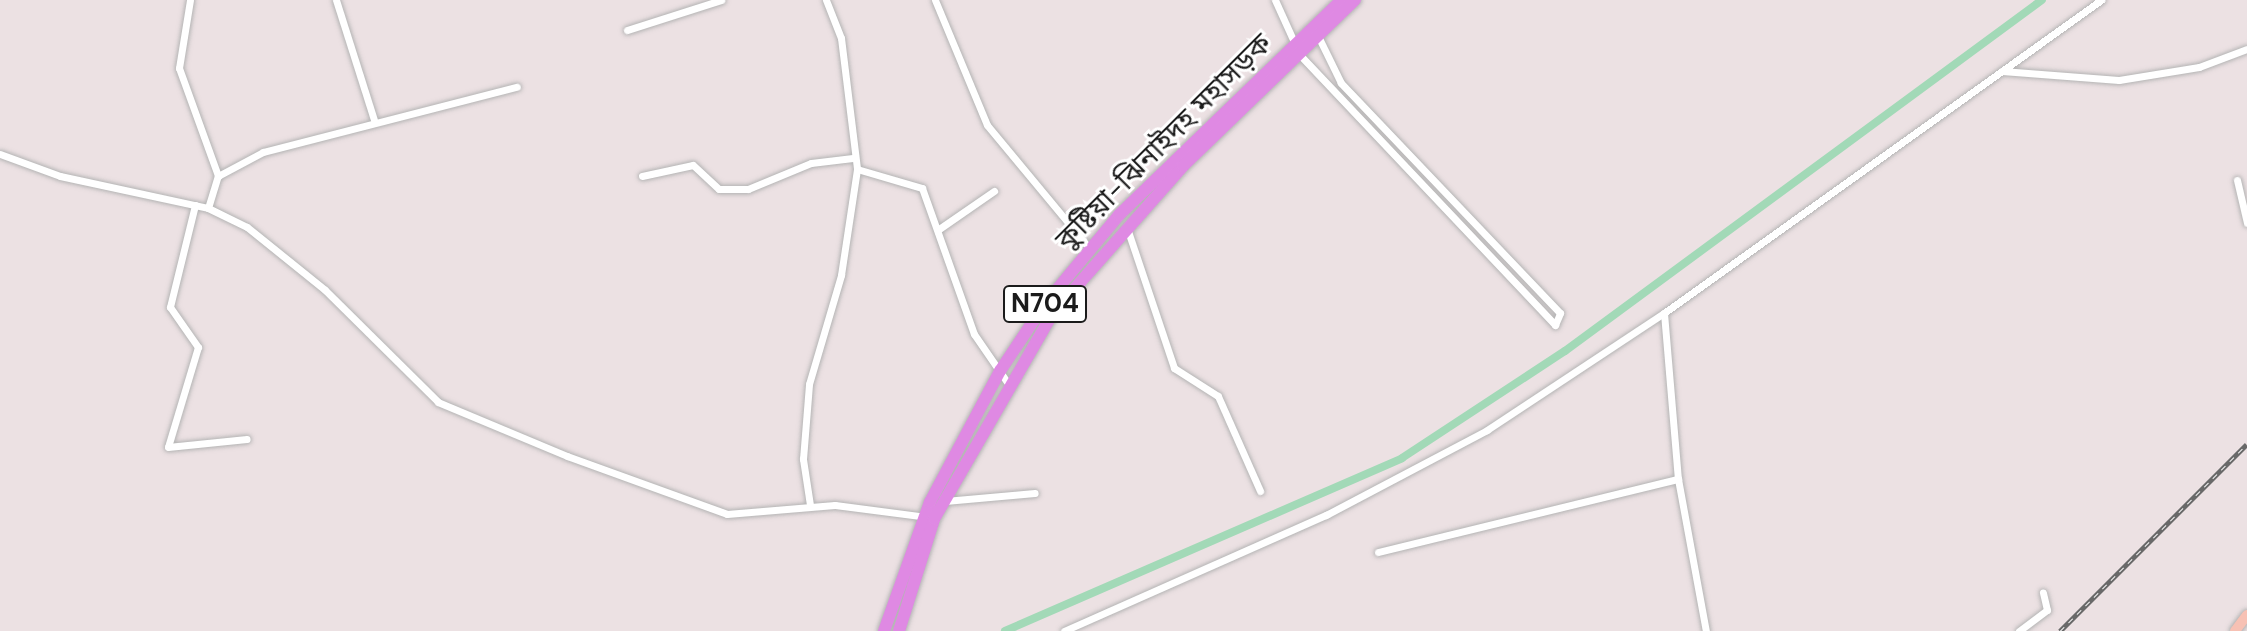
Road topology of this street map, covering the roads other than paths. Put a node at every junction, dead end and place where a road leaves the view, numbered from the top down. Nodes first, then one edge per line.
1 (190, 0) edge
2 (336, 0) edge
3 (721, 0) edge
4 (826, 0) edge
5 (935, 0) edge
6 (1275, 0) edge
7 (1342, 0) edge
8 (1355, 0) edge
9 (2101, 0) edge
10 (627, 30) dead end
11 (1314, 35) junction
12 (1299, 47) junction
13 (2247, 49) edge
14 (2002, 71) junction
15 (517, 87) dead end
16 (374, 120) junction
17 (0, 154) edge
18 (853, 158) junction
19 (857, 169) junction
20 (218, 176) junction
21 (642, 176) dead end
22 (2237, 180) dead end
23 (994, 191) dead end
24 (195, 205) junction
25 (208, 208) junction
26 (2247, 223) edge
27 (1126, 226) junction
28 (939, 229) junction
29 (1093, 252) junction
30 (1664, 313) junction
31 (1004, 376) junction
32 (247, 439) dead end
33 (1678, 479) junction
34 (1260, 491) dead end
35 (1035, 493) dead end
36 (945, 501) junction
37 (810, 505) junction
38 (929, 518) junction
39 (1378, 552) dead end
40 (2043, 592) dead end
41 (2247, 615) edge
42 (884, 631) edge
43 (899, 631) edge
44 (1064, 631) edge
45 (1706, 631) edge
46 (2019, 631) edge
47 (2235, 631) edge

1 - 20 street
2 - 16 street
3 - 10 street
4 - 18 street
5 - 29 street
6 - 12 street
7 - 11 highway, N704
8 - 11 highway, N704
9 - 14 street
11 - 12 highway, কুষ্টিয়া-ঝিনাইদহ মহাসড়ক / N704
11 - 12 street
12 - 27 highway, কুষ্টিয়া-ঝিনাইদহ মহাসড়ক / N704
12 - 29 highway, কুষ্টিয়া-ঝিনাইদহ মহাসড়ক / N704
13 - 14 street
14 - 30 street
15 - 16 street
16 - 20 street
17 - 24 street
18 - 19 street
18 - 21 street
19 - 28 street
19 - 37 street
20 - 25 street
22 - 26 street
23 - 28 street
24 - 25 street
24 - 32 street
25 - 37 street
27 - 29 highway, কুষ্টিয়া-ঝিনাইদহ মহাসড়ক / N704
27 - 34 street
28 - 31 street
29 - 31 highway, কুষ্টিয়া-ঝিনাইদহ মহাসড়ক / N704
30 - 33 street
30 - 44 street
31 - 36 highway, কুষ্টিয়া-ঝিনাইদহ মহাসড়ক / N704
31 - 38 highway, কুষ্টিয়া-ঝিনাইদহ মহাসড়ক / N704
33 - 39 street
33 - 45 street
35 - 36 street
36 - 38 highway, কুষ্টিয়া-ঝিনাইদহ মহাসড়ক / N704
37 - 38 street
38 - 42 highway, কুষ্টিয়া-ঝিনাইদহ মহাসড়ক / N704
38 - 43 highway, কুষ্টিয়া-ঝিনাইদহ মহাসড়ক / N704
40 - 46 street
41 - 47 main road

